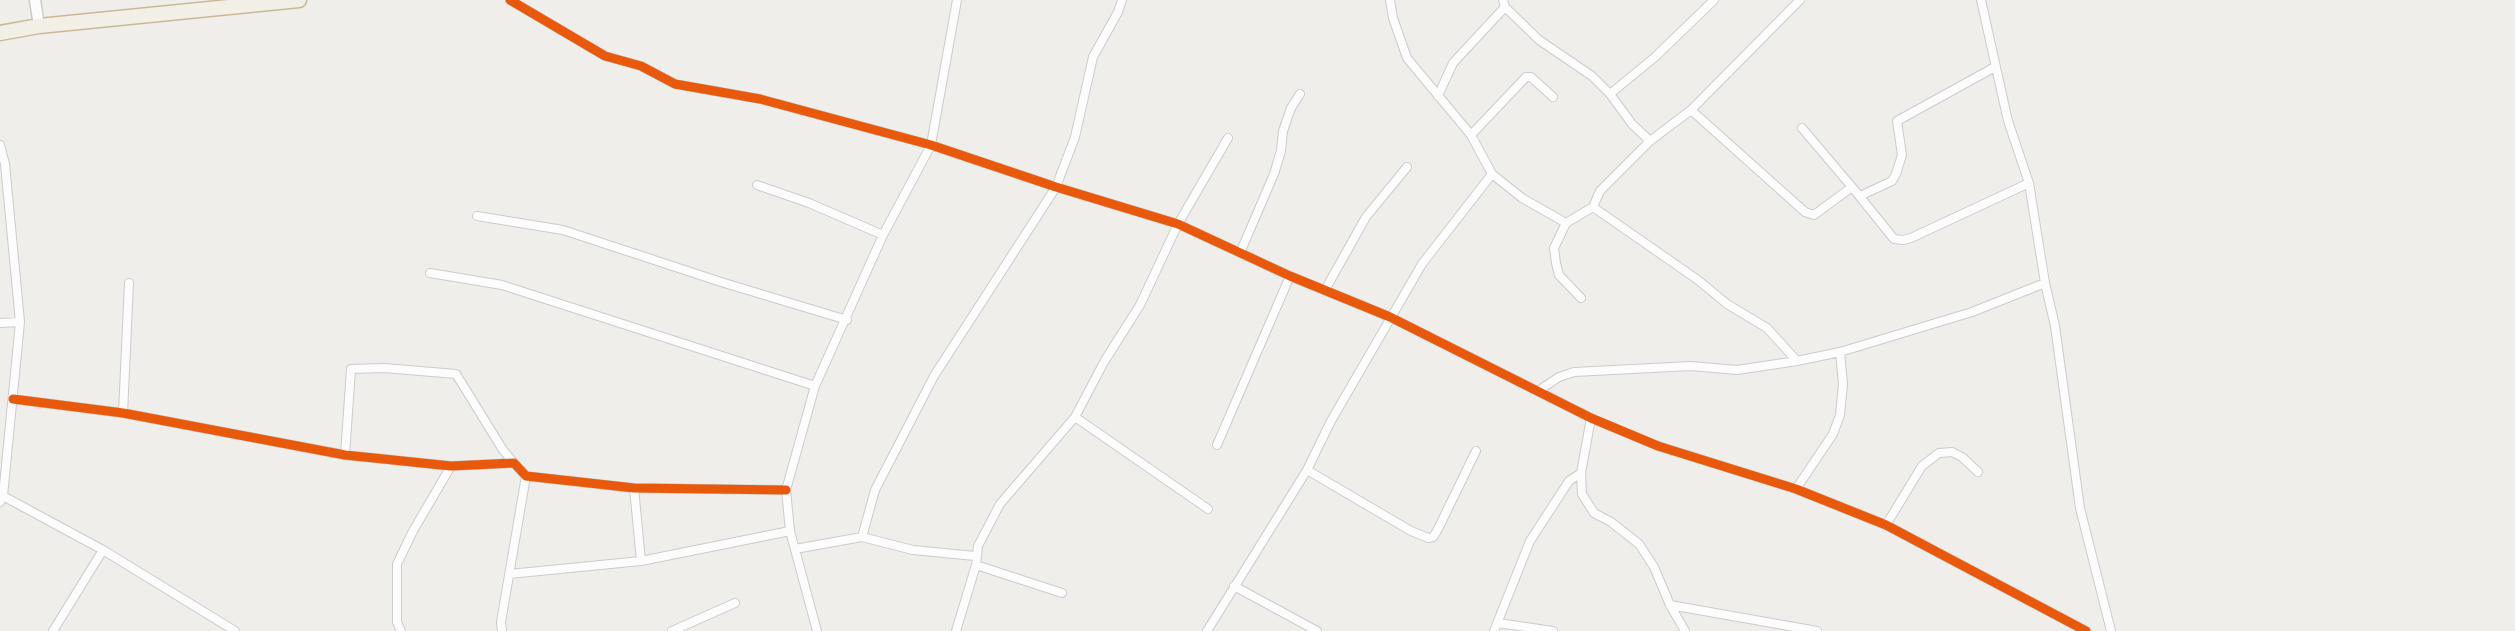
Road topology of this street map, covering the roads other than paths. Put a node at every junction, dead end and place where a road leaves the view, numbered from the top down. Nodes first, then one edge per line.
1 (35, 0) edge
2 (299, 0) edge
3 (510, 0) edge
4 (957, 0) edge
5 (1122, 0) edge
6 (1390, 0) edge
7 (1714, 0) edge
8 (1800, 0) edge
9 (1981, 0) edge
10 (1504, 3) edge
11 (241, 4) edge
12 (39, 26) junction
13 (0, 33) edge
14 (1995, 67) junction
15 (1300, 94) dead end
16 (1610, 94) junction
17 (1438, 96) junction
18 (1553, 97) dead end
19 (1691, 110) junction
20 (1802, 128) dead end
21 (1471, 135) junction
22 (1228, 138) dead end
23 (1650, 141) junction
24 (0, 145) edge
25 (931, 145) junction
26 (1407, 167) dead end
27 (1492, 174) junction
28 (2029, 183) junction
29 (757, 185) dead end
30 (1056, 187) junction
31 (1852, 187) junction
32 (1860, 196) junction
33 (1593, 207) junction
34 (5, 214) edge
35 (477, 216) dead end
36 (1566, 223) junction
37 (1178, 224) junction
38 (883, 235) junction
39 (1240, 253) junction
40 (430, 273) dead end
41 (1290, 276) junction
42 (129, 283) dead end
43 (2045, 283) junction
44 (1325, 290) junction
45 (1581, 298) dead end
46 (1391, 317) junction
47 (847, 320) junction
48 (20, 322) junction
49 (0, 323) edge
50 (1840, 352) junction
51 (1797, 361) junction
52 (815, 386) junction
53 (1538, 391) junction
54 (13, 399) junction
55 (123, 413) junction
56 (1075, 417) junction
57 (1591, 418) junction
58 (1217, 445) dead end
59 (1476, 451) dead end
60 (345, 454) junction
61 (514, 463) junction
62 (451, 466) junction
63 (1307, 470) junction
64 (1978, 472) dead end
65 (1581, 473) junction
66 (526, 476) junction
67 (2, 479) edge
68 (634, 488) junction
69 (1796, 489) junction
70 (786, 490) junction
71 (1, 499) edge
72 (1208, 509) dead end
73 (1886, 525) junction
74 (790, 531) junction
75 (862, 537) junction
76 (795, 549) junction
77 (103, 550) junction
78 (976, 560) junction
79 (641, 561) junction
80 (509, 574) junction
81 (1234, 586) junction
82 (1062, 593) dead end
83 (735, 603) dead end
84 (1670, 605) junction
85 (1496, 627) edge
86 (52, 631) edge
87 (235, 631) edge
88 (401, 631) edge
89 (502, 631) edge
90 (672, 631) edge
91 (817, 631) edge
92 (956, 631) edge
93 (1207, 631) edge
94 (1317, 631) edge
95 (1553, 631) edge
96 (1685, 631) edge
97 (1817, 631) edge
98 (2086, 631) edge
99 (2111, 631) edge

1 - 12 street
2 - 11 highway
3 - 25 street
4 - 25 street
5 - 30 street
6 - 17 street
7 - 16 street
8 - 19 street
9 - 14 street
10 - 16 street
10 - 17 street
11 - 12 highway
12 - 13 highway
14 - 28 street
14 - 32 street
15 - 39 street
16 - 23 street
17 - 21 street
18 - 21 street
19 - 23 street
19 - 31 street
20 - 31 street
21 - 27 street
22 - 37 street
23 - 33 street
24 - 34 street
25 - 30 street
25 - 38 street
26 - 44 street
27 - 36 street
27 - 46 street
28 - 32 street
28 - 43 street
29 - 38 street
30 - 37 street
30 - 75 street
31 - 32 street
33 - 36 street
33 - 51 street
34 - 48 street
35 - 47 street
36 - 45 street
37 - 39 street
37 - 56 street
38 - 47 street
39 - 41 street
40 - 52 street
41 - 44 street
41 - 58 street
42 - 55 street
43 - 50 street
43 - 99 street
44 - 46 street
46 - 53 street
46 - 63 street
47 - 52 street
48 - 49 street
48 - 54 street
50 - 51 street
50 - 69 street
51 - 53 street
52 - 70 street
53 - 57 street
54 - 55 street
54 - 67 street
55 - 60 street
56 - 72 street
56 - 78 street
57 - 65 street
57 - 69 street
59 - 63 street
60 - 61 street
60 - 62 street
61 - 62 street
61 - 66 street
62 - 88 street
63 - 81 street
64 - 73 street
65 - 84 street
65 - 85 street
66 - 68 street
66 - 80 street
67 - 71 street
68 - 70 street
68 - 79 street
69 - 73 street
70 - 74 street
71 - 77 street
73 - 98 street
74 - 76 street
74 - 79 street
75 - 76 street
75 - 78 street
76 - 91 street
77 - 86 street
77 - 87 street
78 - 82 street
78 - 92 street
79 - 80 street
80 - 89 street
81 - 93 street
81 - 94 street
83 - 90 street
84 - 96 street
84 - 97 street
85 - 95 street

